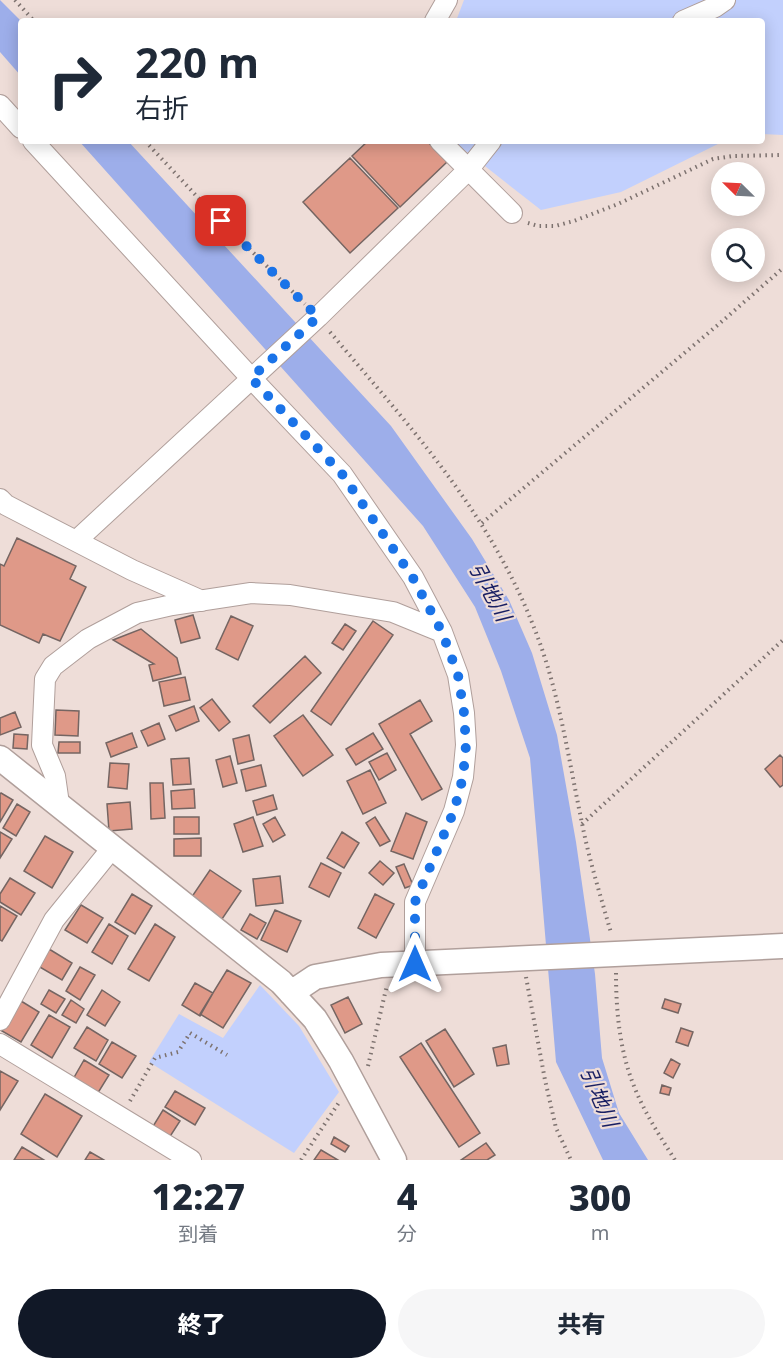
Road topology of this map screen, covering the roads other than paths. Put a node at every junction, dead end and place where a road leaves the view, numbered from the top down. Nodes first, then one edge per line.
1 (447, 0) edge
2 (724, 0) edge
3 (437, 18) edge
4 (690, 18) edge
5 (0, 105) edge
6 (18, 125) edge
7 (36, 144) edge
8 (443, 144) edge
9 (489, 144) edge
10 (468, 170) junction
11 (512, 213) road end
12 (251, 378) junction
13 (0, 498) edge
14 (76, 541) junction
15 (202, 601) junction
16 (442, 632) junction
17 (0, 758) edge
18 (59, 804) junction
19 (113, 847) junction
20 (783, 946) edge
21 (415, 964) junction
22 (291, 993) junction
23 (0, 1020) edge
24 (0, 1044) edge
25 (191, 1160) edge
26 (394, 1160) edge

1 - 3 street
2 - 4 street
5 - 6 street
7 - 12 street
8 - 10 street
9 - 10 street
10 - 11 street
10 - 12 street
12 - 14 street
12 - 16 street
13 - 14 street
14 - 15 street
15 - 16 street
15 - 18 street
16 - 21 street
17 - 18 street
18 - 19 street
19 - 22 street
19 - 23 street
20 - 21 street
21 - 22 street
22 - 26 street
24 - 25 street

